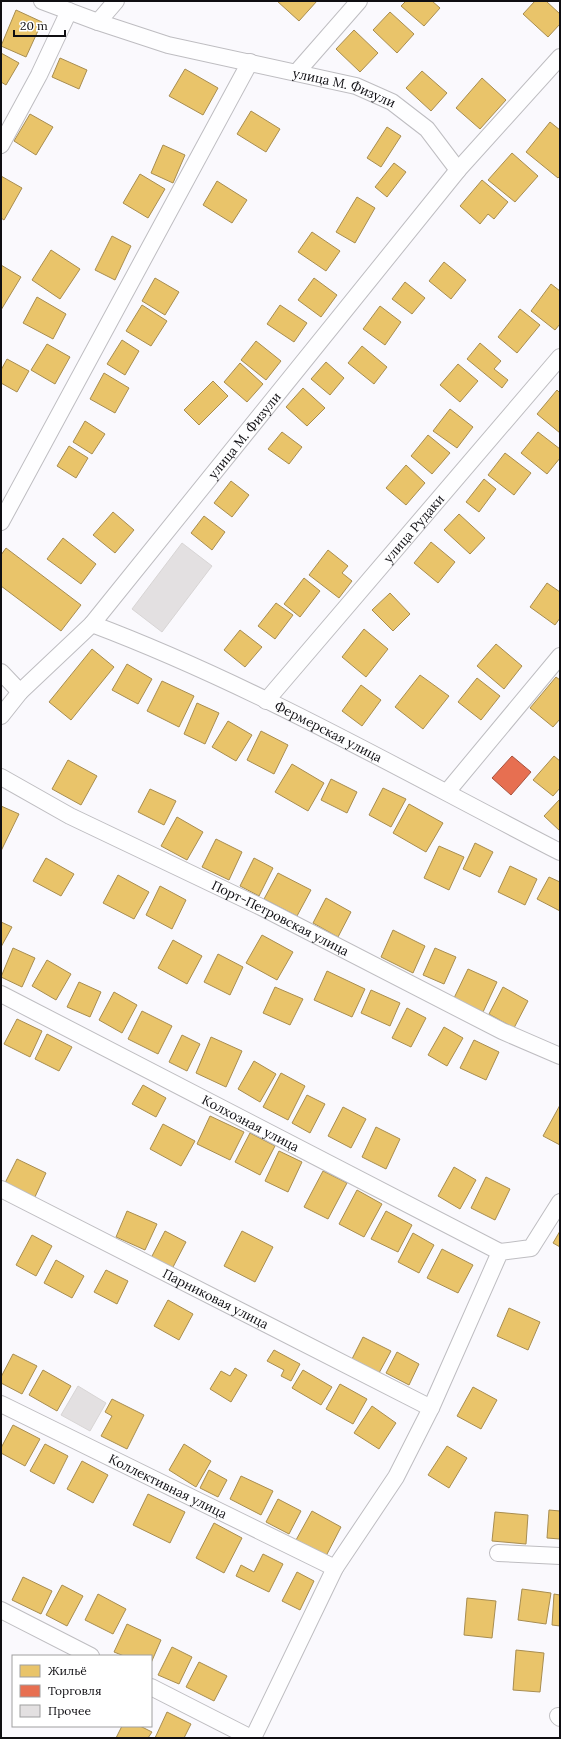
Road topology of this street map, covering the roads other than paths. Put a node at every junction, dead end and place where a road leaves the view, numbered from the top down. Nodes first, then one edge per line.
1 (42, 1) edge
2 (116, 1) edge
3 (359, 1) edge
4 (69, 11) junction
5 (98, 22) junction
6 (560, 56) edge
7 (250, 62) junction
8 (296, 73) junction
9 (1, 145) edge
10 (458, 170) junction
11 (560, 357) edge
12 (1, 522) edge
13 (92, 624) junction
14 (560, 656) edge
15 (1, 672) edge
16 (20, 692) junction
17 (266, 700) junction
18 (1, 716) edge
19 (1, 777) edge
20 (447, 792) junction
21 (560, 852) edge
22 (1, 994) edge
23 (560, 1056) edge
24 (1, 1189) edge
25 (560, 1202) edge
26 (500, 1252) junction
27 (1, 1404) edge
28 (431, 1408) junction
29 (498, 1553) dead end
30 (560, 1556) edge
31 (335, 1568) junction
32 (1, 1610) edge
33 (89, 1655) edge
34 (152, 1688) edge
35 (252, 1738) edge

1 - 4 street
2 - 5 street
3 - 8 street, улица М. Физули
4 - 5 street
4 - 9 street
5 - 7 street
6 - 10 street, улица М. Физули
7 - 8 street
7 - 12 street
8 - 10 street, улица М. Физули
10 - 13 street, улица М. Физули
11 - 17 street, улица Рудаки
13 - 16 street, улица М. Физули
13 - 17 street, Фермерская улица
14 - 20 street
15 - 16 street
16 - 18 street, улица М. Физули
17 - 20 street, Фермерская улица
19 - 23 street, Порт-Петровская улица
20 - 21 street, Фермерская улица
22 - 26 street, Колхозная улица
24 - 28 street, Парниковая улица
25 - 26 street
26 - 28 street
27 - 31 street, Коллективная улица
28 - 31 street
29 - 30 street
31 - 35 street
32 - 33 street
34 - 35 street

